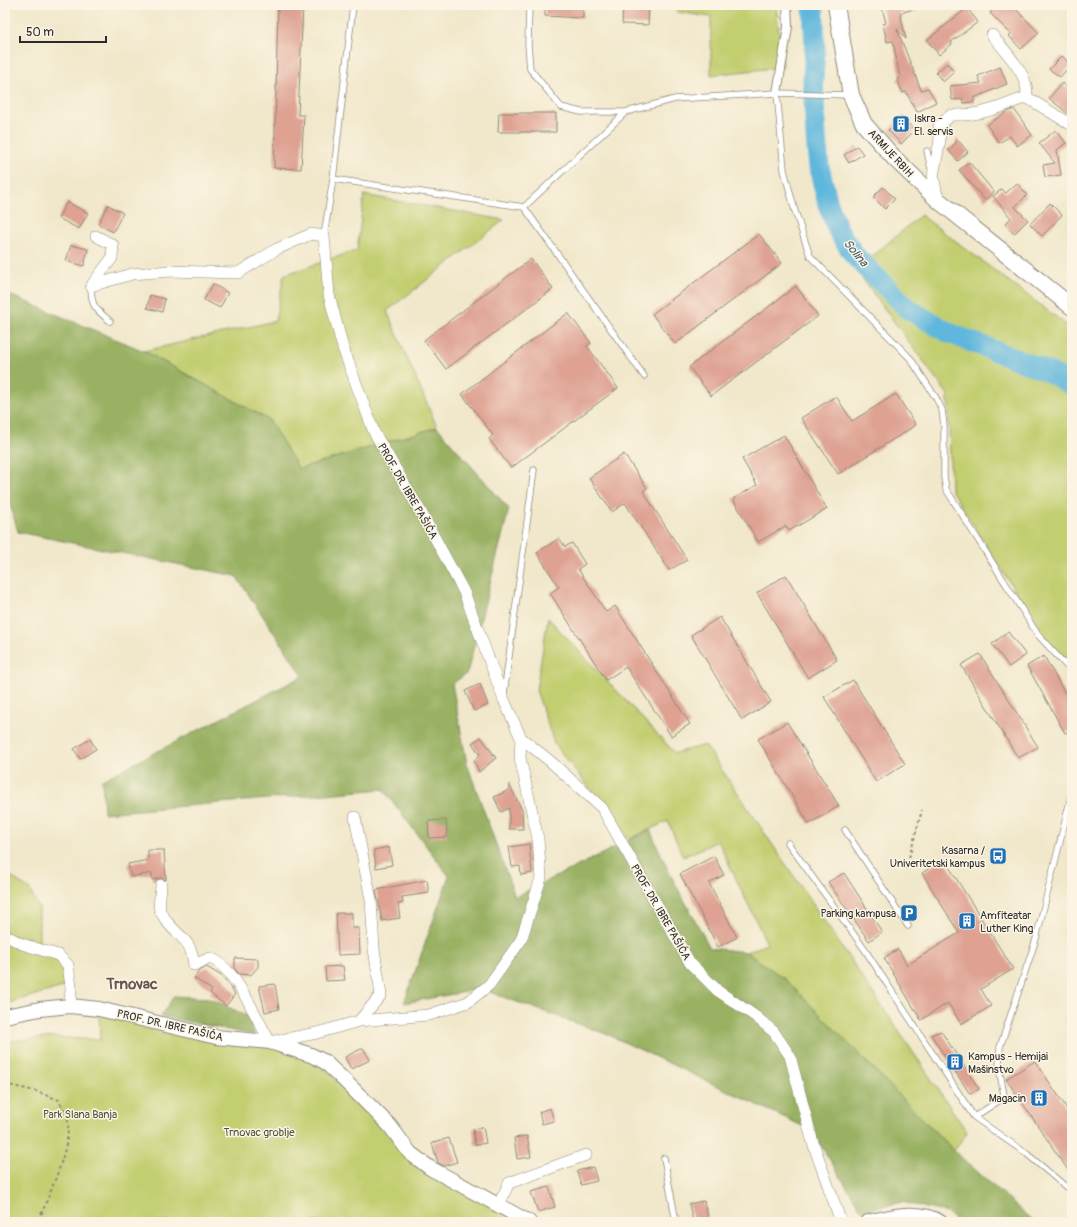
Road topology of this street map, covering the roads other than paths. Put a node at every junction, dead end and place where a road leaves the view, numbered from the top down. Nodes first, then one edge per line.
1 (353, 5) edge
2 (529, 5) edge
3 (787, 5) edge
4 (836, 5) edge
5 (992, 35) dead end
6 (776, 93) junction
7 (851, 95) junction
8 (1026, 97) junction
9 (626, 112) junction
10 (1072, 125) edge
11 (927, 151) dead end
12 (933, 176) junction
13 (333, 179) junction
14 (938, 200) junction
15 (524, 208) junction
16 (96, 236) dead end
17 (324, 236) junction
18 (91, 286) junction
19 (1072, 306) edge
20 (110, 321) dead end
21 (644, 376) dead end
22 (534, 470) dead end
23 (1072, 672) edge
24 (504, 700) junction
25 (521, 738) junction
26 (1072, 792) edge
27 (355, 817) dead end
28 (844, 830) dead end
29 (788, 843) dead end
30 (161, 886) dead end
31 (908, 926) dead end
32 (5, 935) edge
33 (70, 1006) junction
34 (5, 1016) edge
35 (359, 1021) junction
36 (270, 1042) junction
37 (974, 1117) junction
38 (586, 1155) dead end
39 (664, 1158) dead end
40 (1072, 1192) edge
41 (498, 1206) junction
42 (529, 1222) edge
43 (676, 1222) edge
44 (842, 1222) edge
45 (868, 1222) edge
46 (940, 1222) edge

1 - 13 lane
2 - 9 lane
3 - 6 street
4 - 7 main road, ARMIJE RBIH
5 - 8 street
6 - 7 lane
6 - 9 lane
6 - 23 lane
7 - 14 main road, ARMIJE RBIH
8 - 10 street
8 - 12 street
9 - 15 lane
11 - 12 lane
12 - 14 street
13 - 15 lane
13 - 17 lane
14 - 19 main road, ARMIJE RBIH
15 - 21 lane
16 - 18 street
17 - 18 street
17 - 24 street, PROF. DR. IBRE PAŠIĆA
18 - 20 lane
22 - 24 lane
24 - 25 street, PROF. DR. IBRE PAŠIĆA
25 - 35 street, PROF. DR. IBRE PAŠIĆA
25 - 44 street, PROF. DR. IBRE PAŠIĆA
26 - 37 lane
27 - 35 street
28 - 31 lane
29 - 37 lane
30 - 36 street
32 - 33 street
33 - 34 street, PROF. DR. IBRE PAŠIĆA
33 - 36 street, PROF. DR. IBRE PAŠIĆA
35 - 36 street, PROF. DR. IBRE PAŠIĆA
36 - 41 street, PROF. DR. IBRE PAŠIĆA
37 - 40 lane
38 - 41 street
39 - 43 lane
41 - 42 street, PROF. DR. IBRE PAŠIĆA
45 - 46 street

